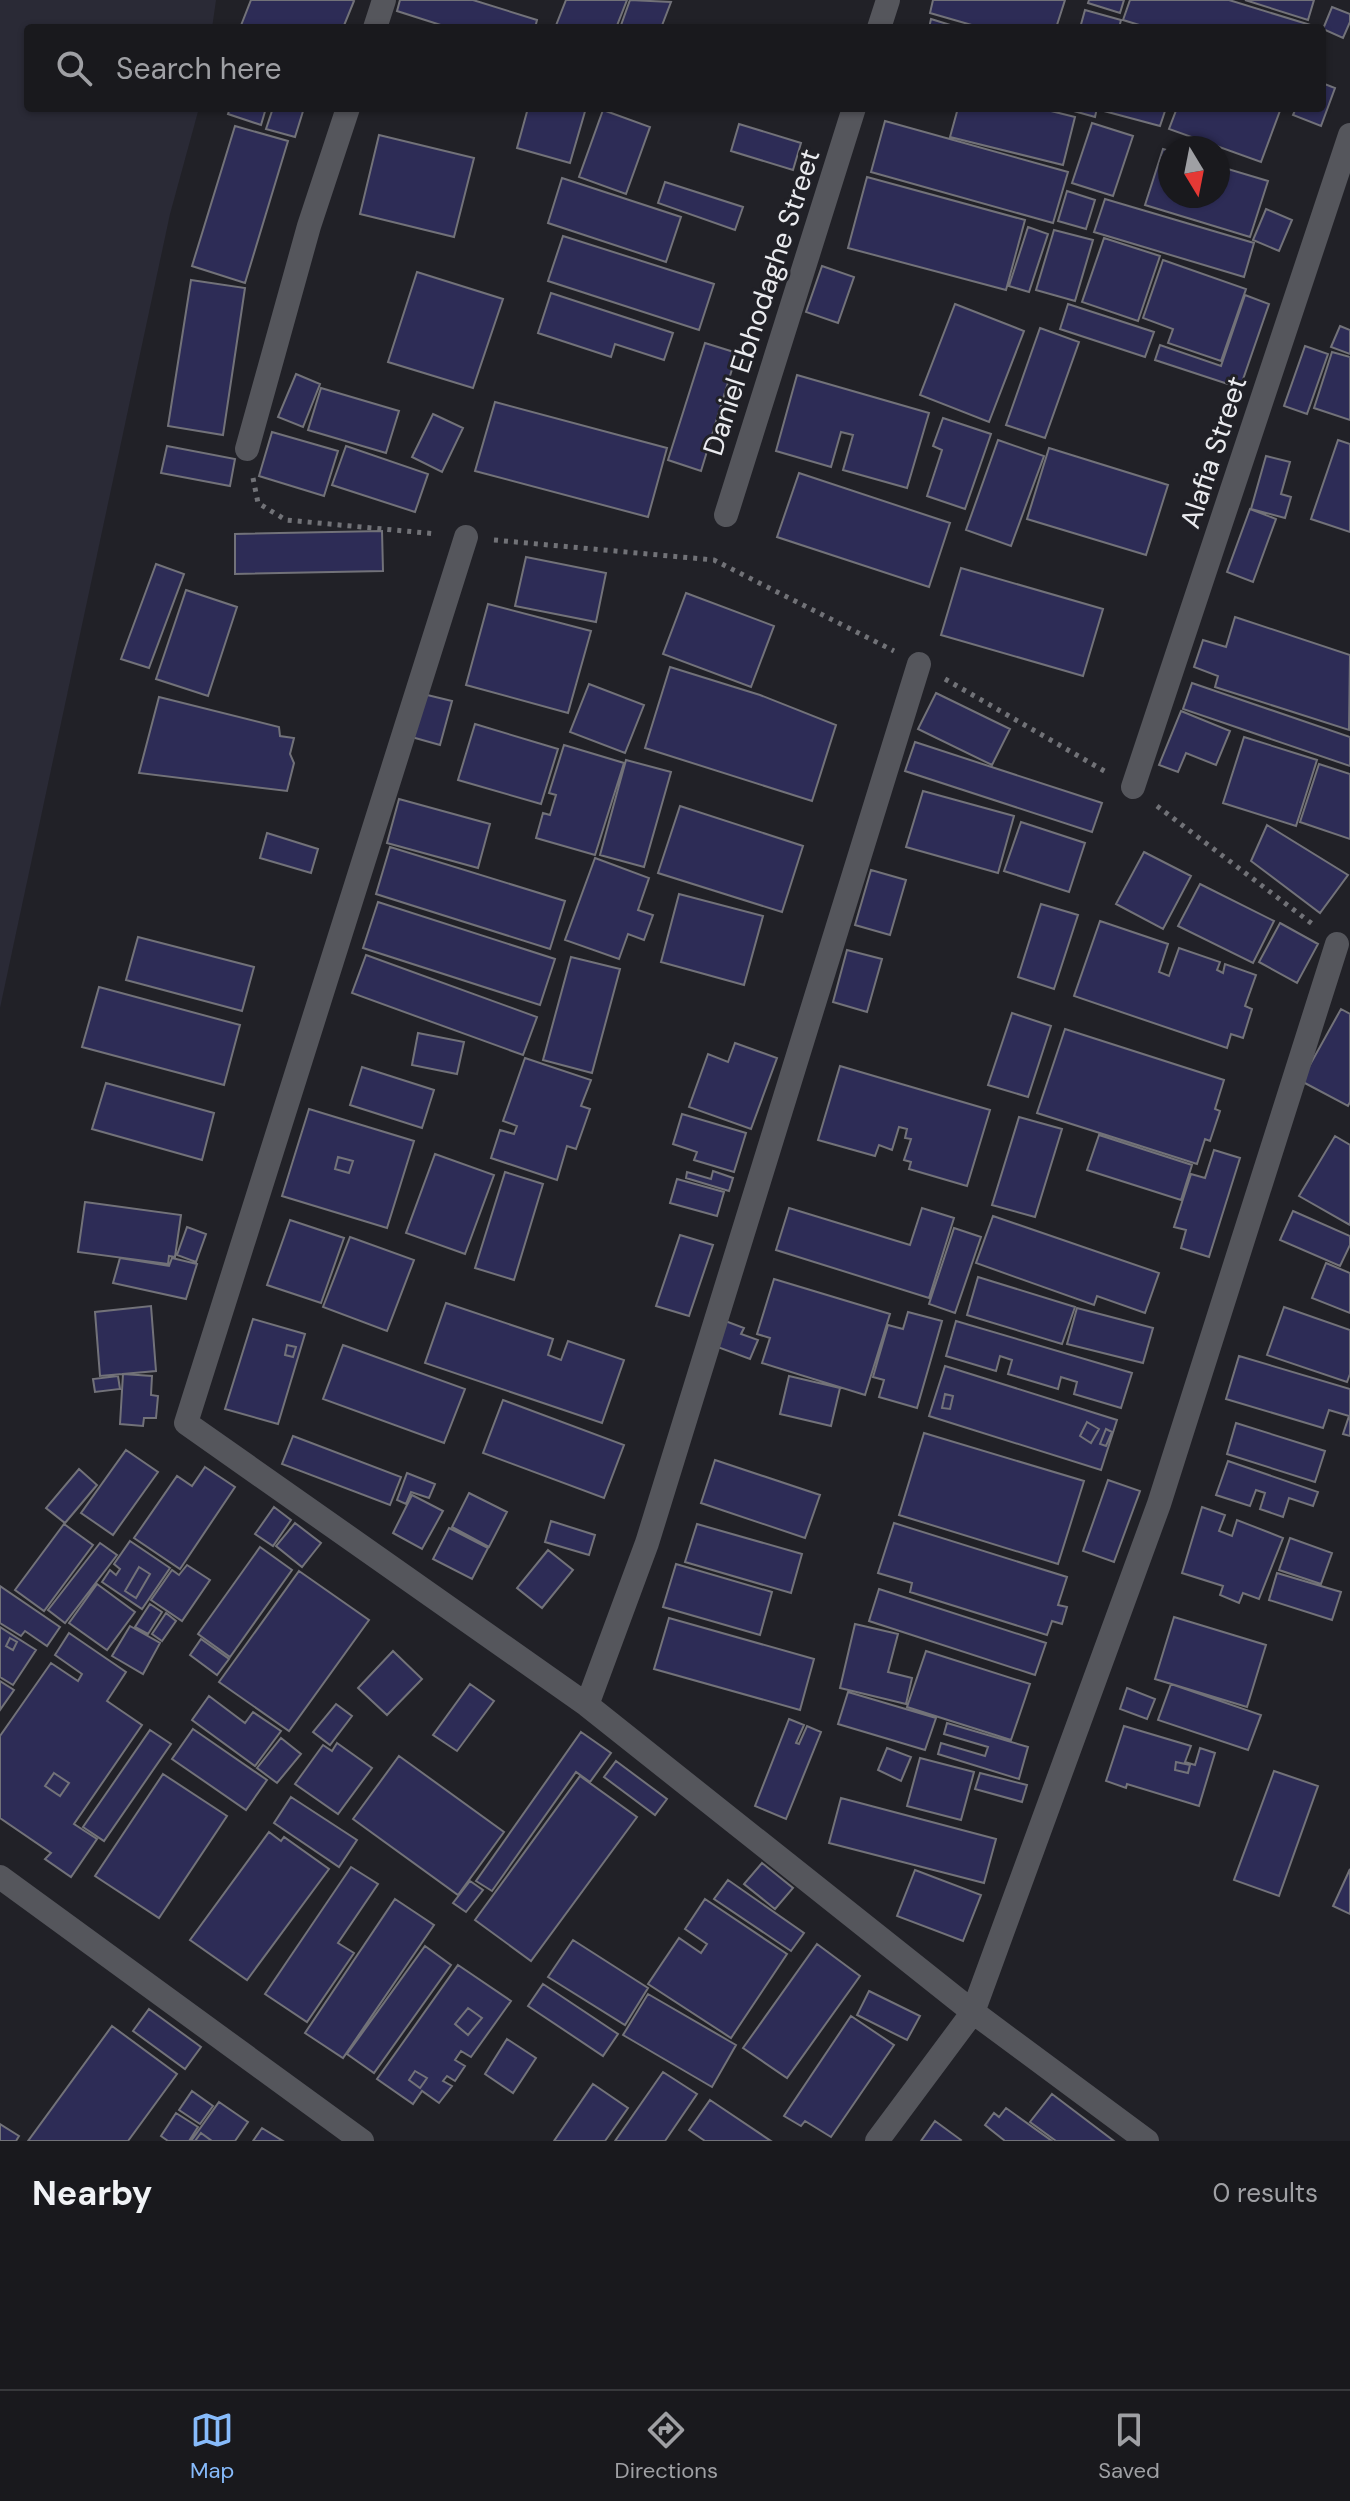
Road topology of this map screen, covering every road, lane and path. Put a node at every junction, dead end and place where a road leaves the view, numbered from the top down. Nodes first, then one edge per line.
1 (384, 0) edge
2 (888, 0) edge
3 (376, 24) edge
4 (880, 24) edge
5 (347, 112) edge
6 (853, 112) edge
7 (1350, 135) edge
8 (247, 449) joint
9 (726, 515) dead end
10 (466, 537) junction
11 (919, 664) junction
12 (1133, 787) junction
13 (1337, 944) joint
14 (587, 1705) junction
15 (0, 1877) edge
16 (973, 2012) junction
17 (362, 2141) edge
18 (877, 2141) edge
19 (1147, 2141) edge

1 - 3 street
2 - 4 street
5 - 8 street
6 - 9 street, Daniel Ebhodaghe Street
7 - 12 street, Alafia Street
8 - 10 path
10 - 11 path
10 - 14 street
11 - 12 path
11 - 14 street
12 - 13 path
13 - 16 street
14 - 16 street
15 - 17 street
16 - 18 street
16 - 19 street

